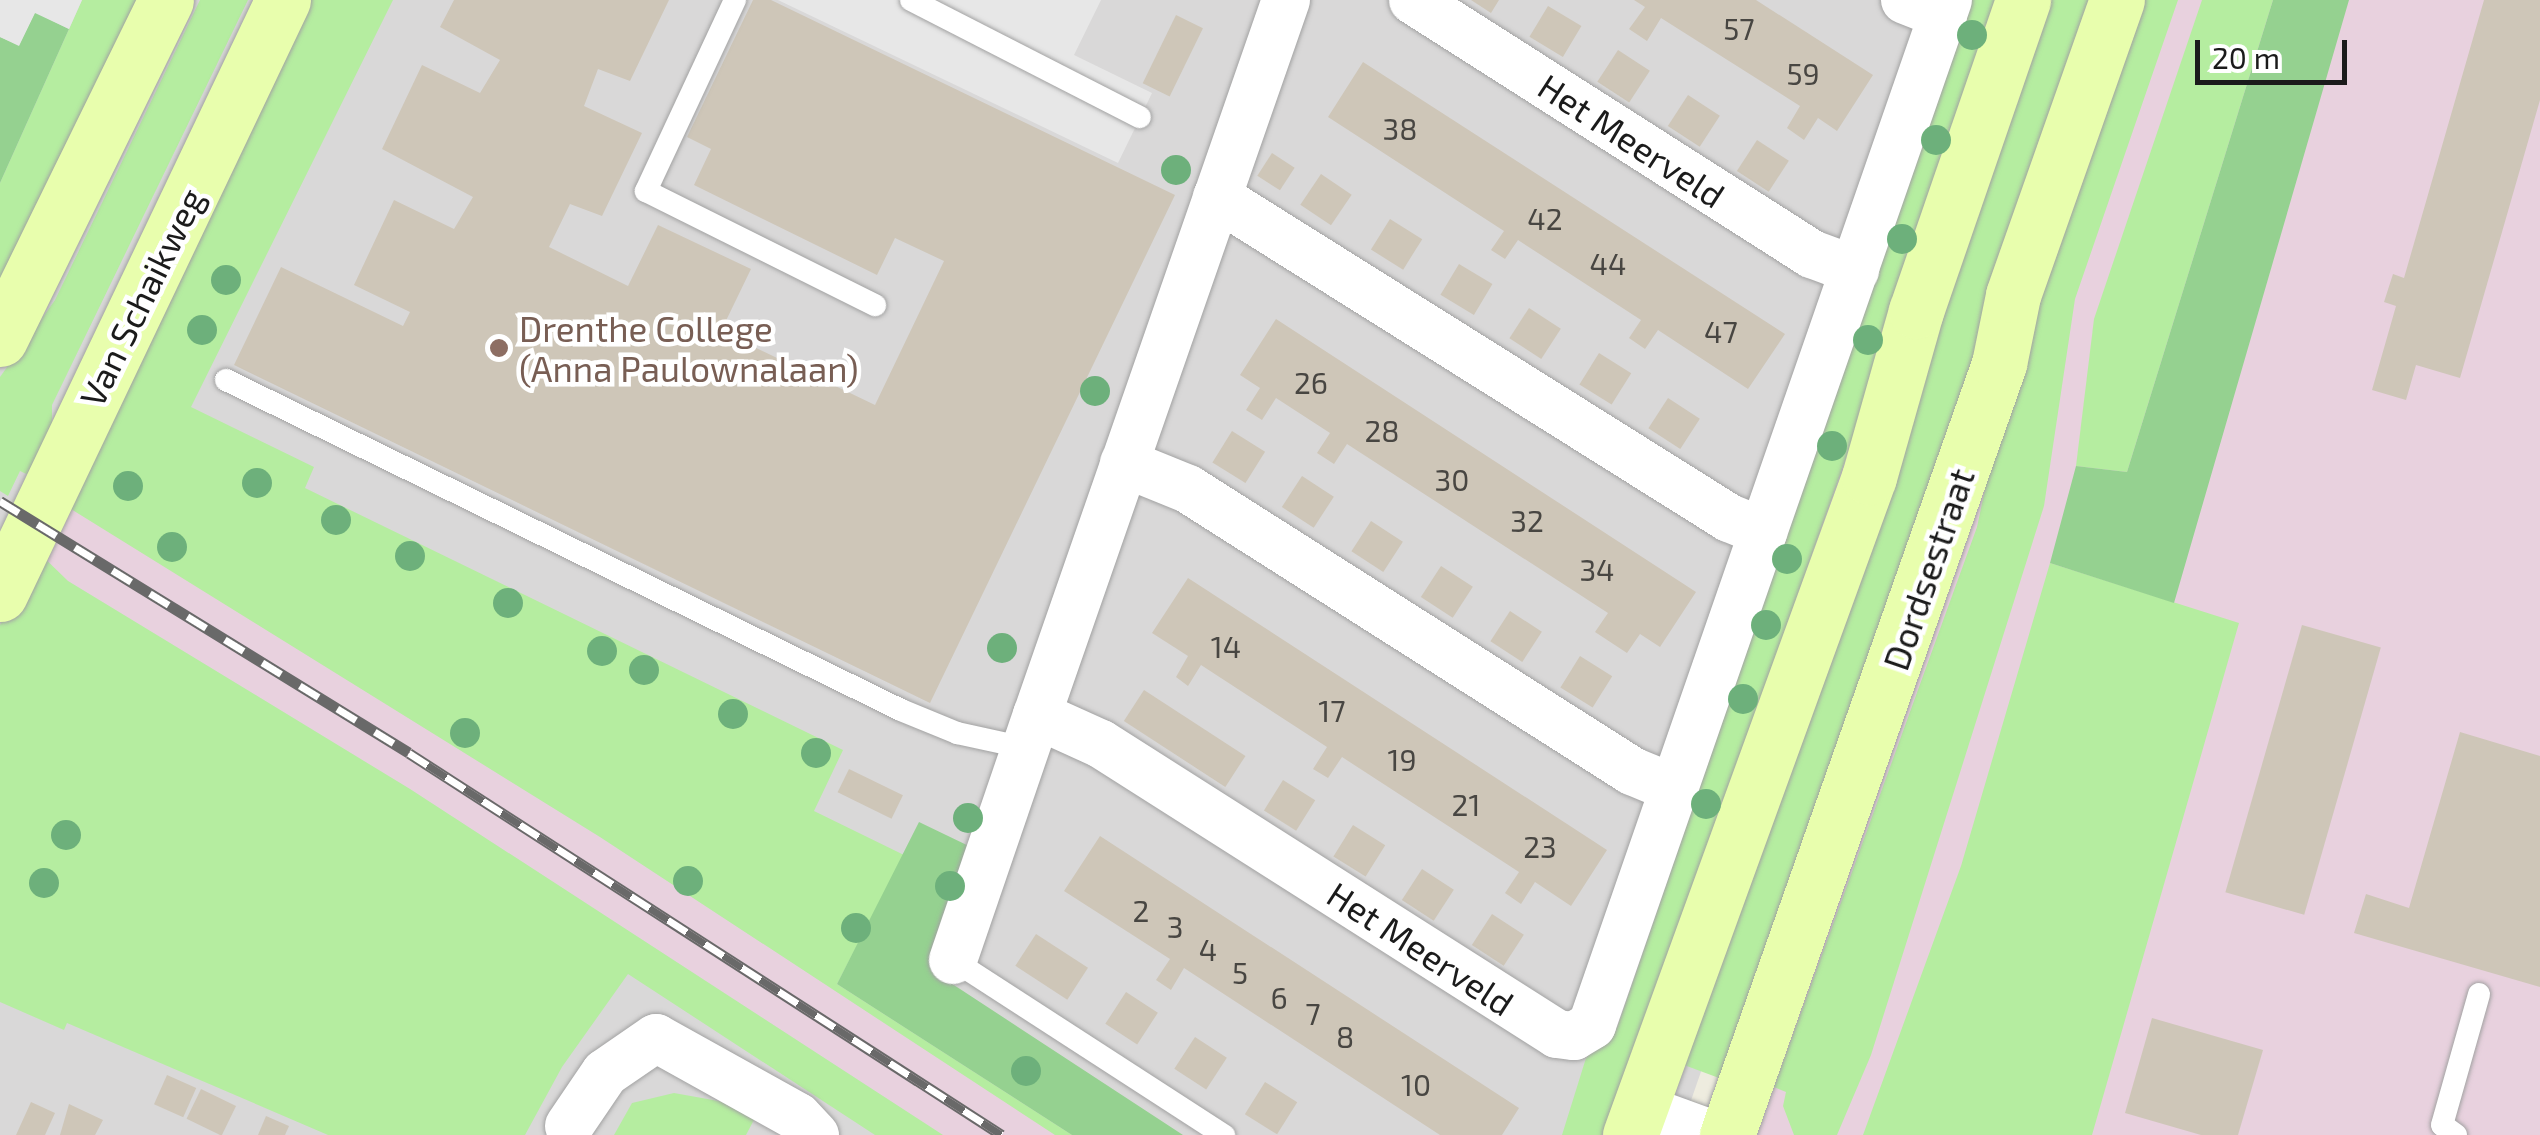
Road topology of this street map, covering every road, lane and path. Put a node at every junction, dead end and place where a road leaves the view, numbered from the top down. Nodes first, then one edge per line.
1 (166, 0) edge
2 (284, 0) edge
3 (735, 0) edge
4 (911, 0) edge
5 (1286, 0) edge
6 (1413, 0) edge
7 (2023, 0) edge
8 (2117, 0) edge
9 (1932, 5) edge
10 (1140, 117) dead end
11 (1217, 197) junction
12 (1855, 270) junction
13 (874, 305) dead end
14 (0, 338) edge
15 (226, 380) dead end
16 (1124, 463) junction
17 (1763, 532) junction
18 (0, 594) edge
19 (1032, 731) junction
20 (1673, 788) junction
21 (952, 960) joint
22 (2479, 994) dead end
23 (1635, 1121) edge
24 (569, 1126) dead end
25 (816, 1135) edge
26 (1224, 1135) edge
27 (1714, 1135) edge
28 (1727, 1135) edge
29 (2456, 1135) edge

1 - 14 main road
2 - 18 main road, Van Schaikweg
3 - 13 lane
4 - 10 lane
5 - 11 street
6 - 12 street, Het Meerveld
7 - 23 main road
8 - 28 main road, Dordsestraat
9 - 12 street, Het Meerveld
11 - 16 street
11 - 17 street
12 - 17 street, Het Meerveld
15 - 19 lane
16 - 19 street
16 - 20 street
17 - 20 street, Het Meerveld
19 - 20 street, Het Meerveld
19 - 21 street
21 - 26 lane
22 - 29 lane
23 - 27 street
24 - 25 street

